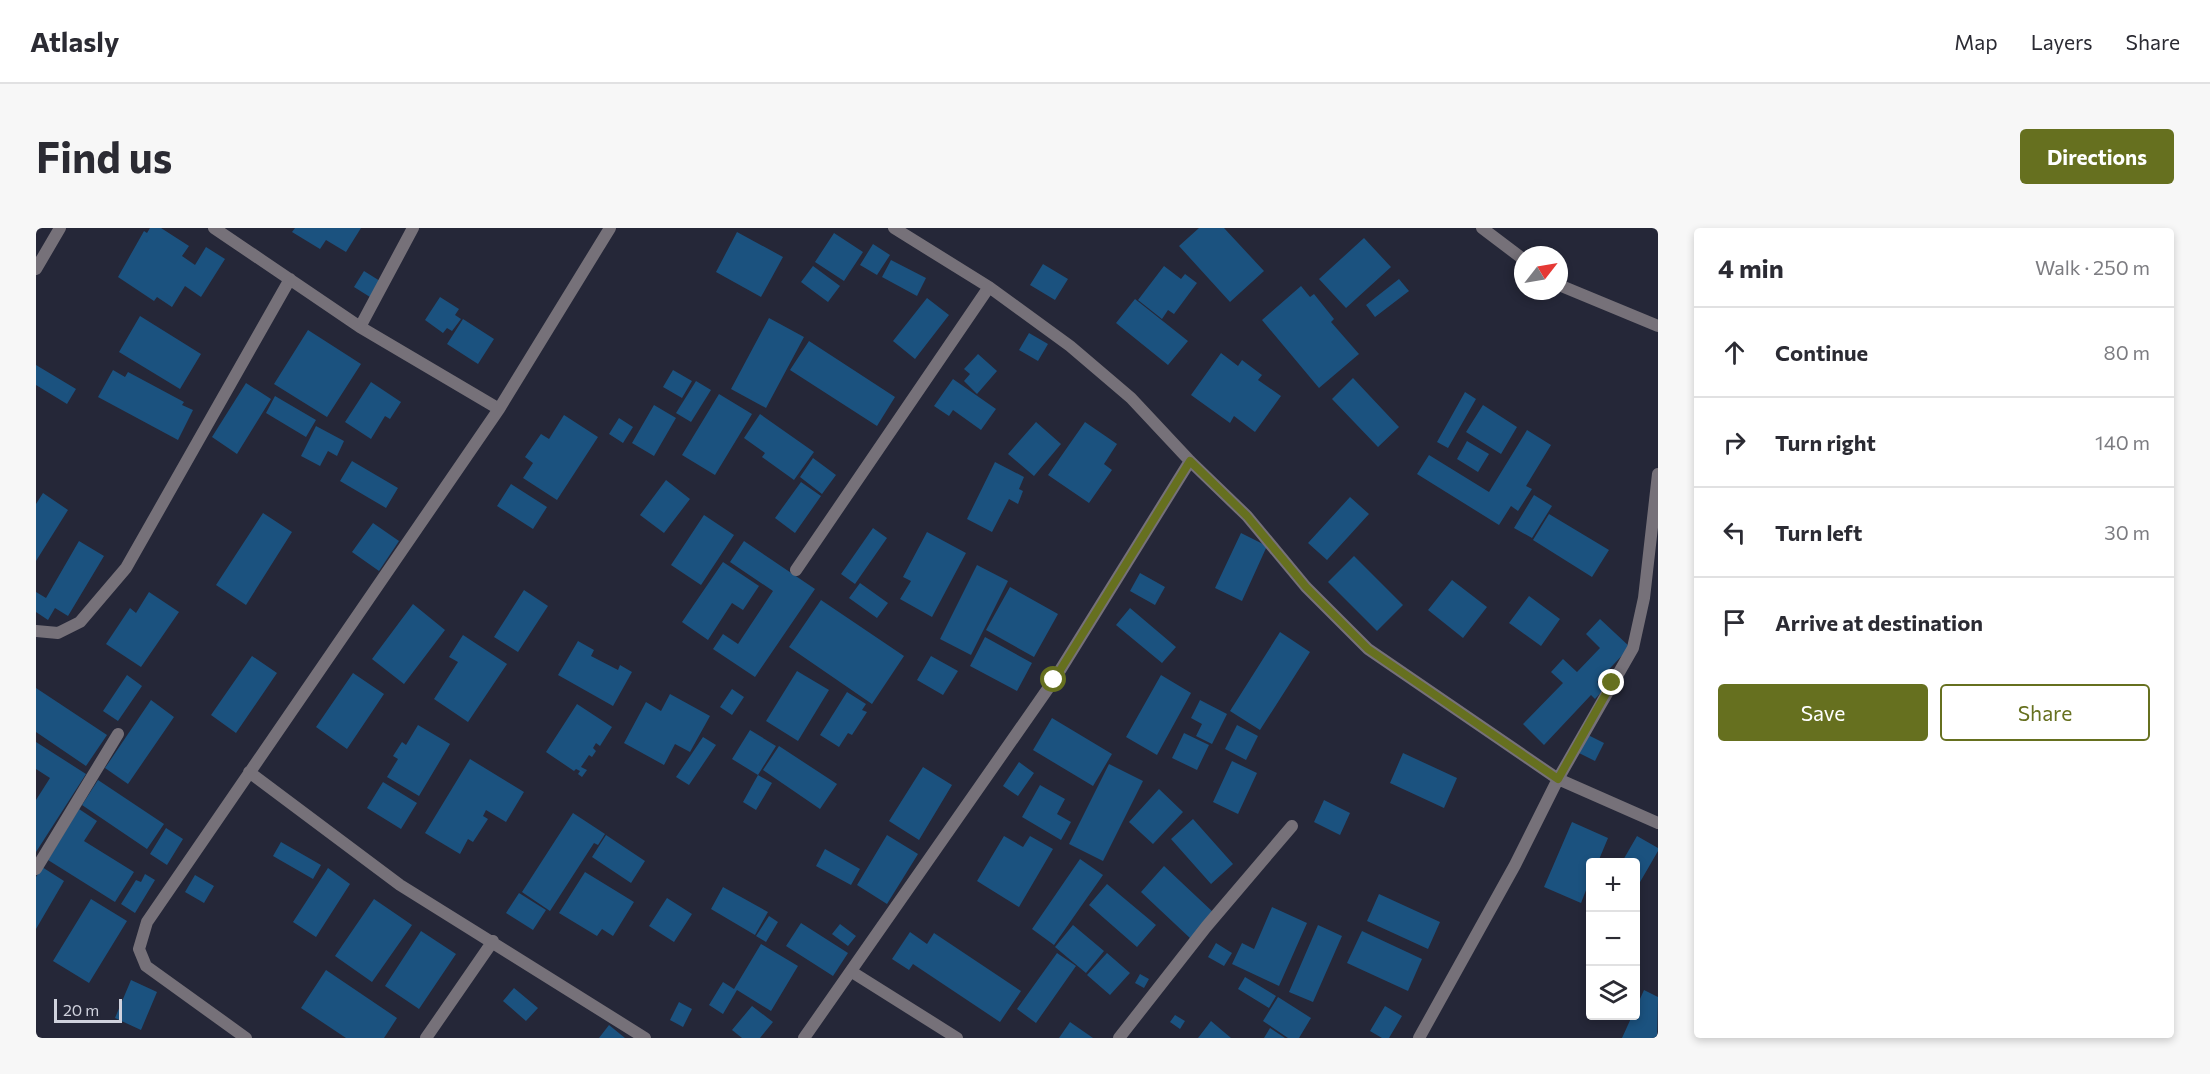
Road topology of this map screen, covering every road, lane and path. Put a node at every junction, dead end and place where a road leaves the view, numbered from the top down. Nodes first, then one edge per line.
1 (60, 228) edge
2 (214, 228) edge
3 (413, 228) edge
4 (610, 228) edge
5 (894, 228) edge
6 (1482, 228) edge
7 (1514, 252) edge
8 (36, 269) edge
9 (290, 279) junction
10 (989, 287) junction
11 (1568, 289) edge
12 (1658, 326) edge
13 (360, 327) junction
14 (499, 409) junction
15 (1190, 461) junction
16 (1658, 474) edge
17 (796, 570) dead end
18 (36, 631) edge
19 (118, 735) dead end
20 (249, 772) junction
21 (1558, 779) junction
22 (1658, 823) edge
23 (1292, 826) dead end
24 (36, 869) edge
25 (493, 941) junction
26 (852, 972) junction
27 (246, 1038) edge
28 (426, 1038) edge
29 (645, 1038) edge
30 (804, 1038) edge
31 (957, 1038) edge
32 (1119, 1038) edge
33 (1419, 1038) edge

1 - 8 street
2 - 9 street
3 - 13 street
4 - 14 street
5 - 10 street
6 - 7 street
9 - 13 street
9 - 18 street
10 - 15 street
10 - 17 street
11 - 12 street
13 - 14 street
14 - 20 street
15 - 21 street
15 - 26 street
16 - 21 street
19 - 24 street
20 - 25 street
20 - 27 street
21 - 22 street
21 - 33 street
23 - 32 street
25 - 28 street
25 - 29 street
26 - 30 street
26 - 31 street

